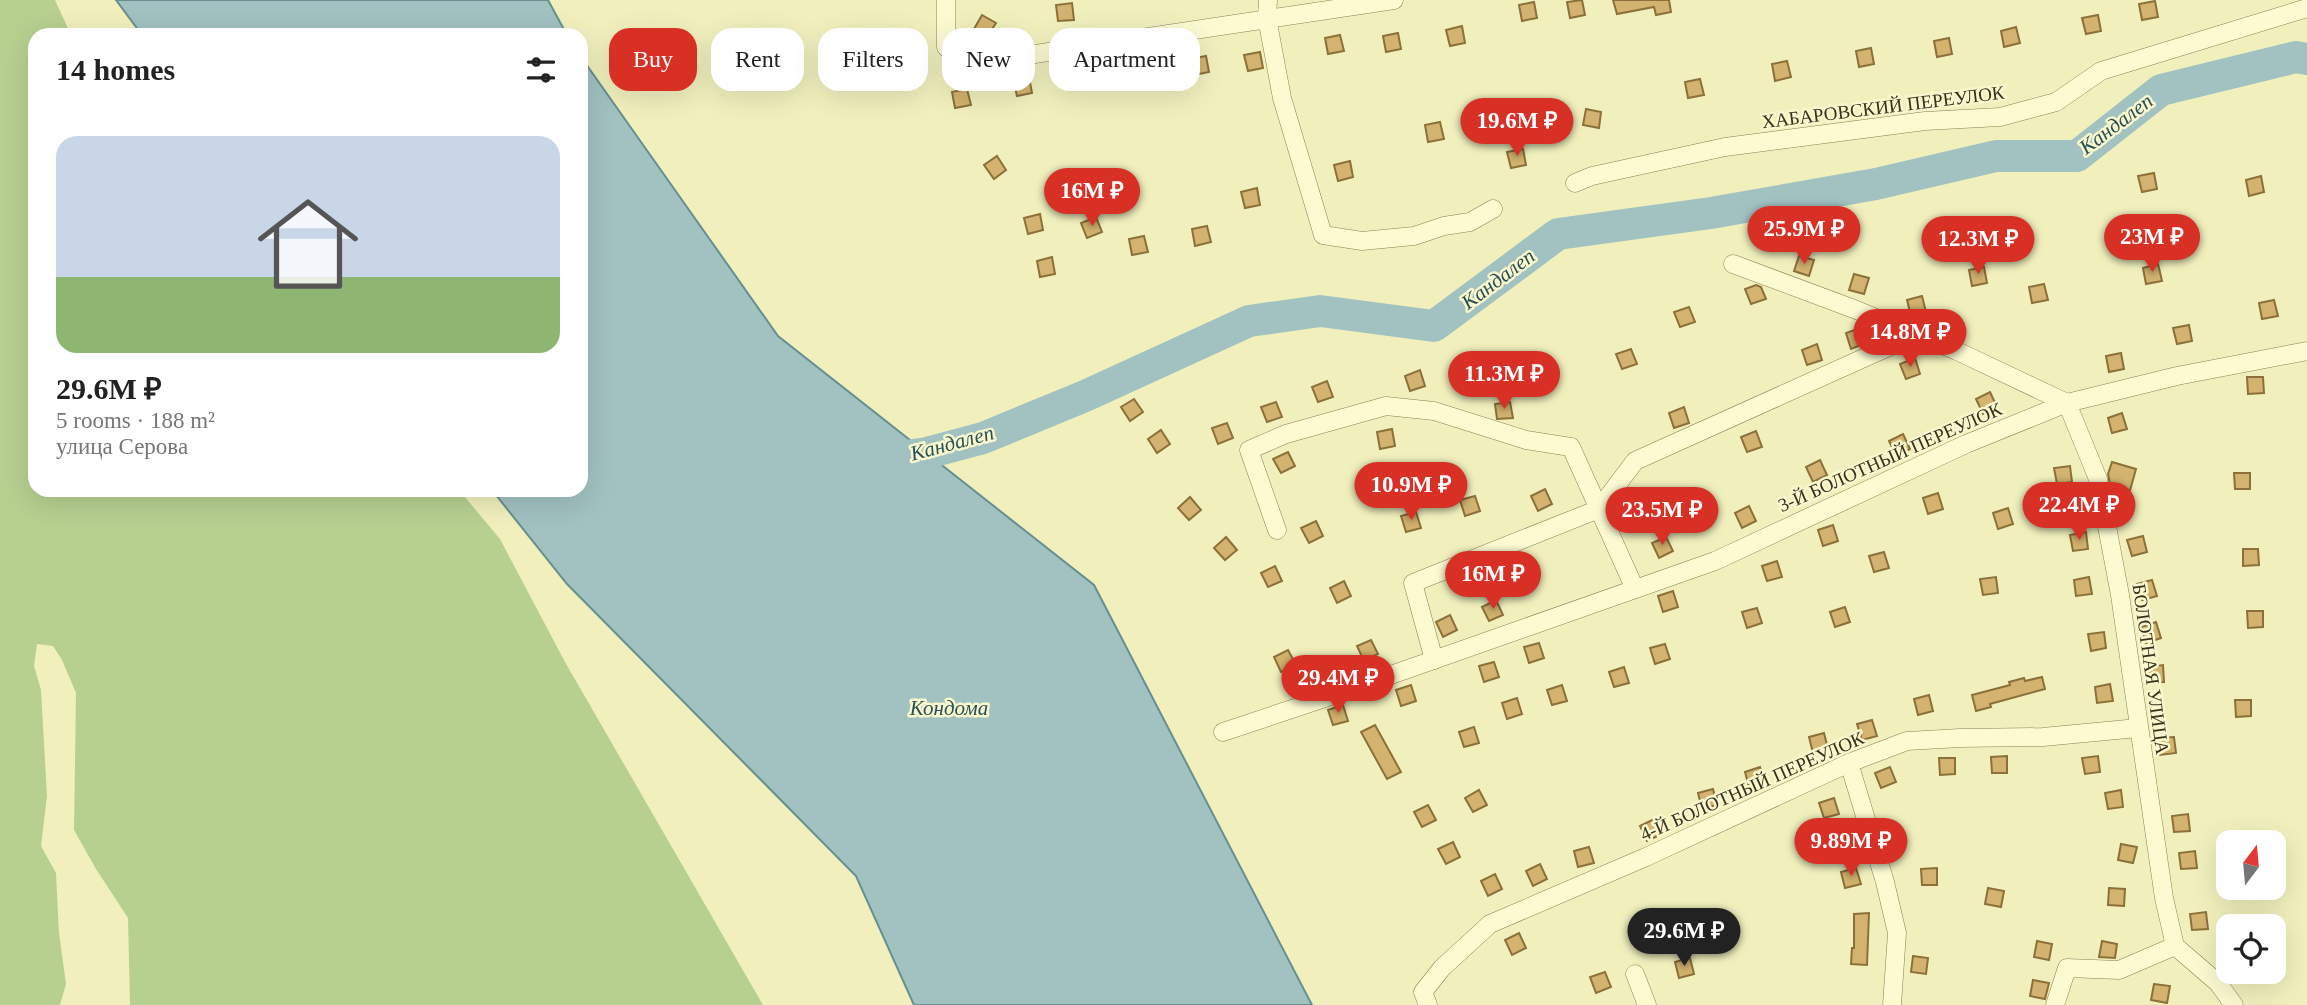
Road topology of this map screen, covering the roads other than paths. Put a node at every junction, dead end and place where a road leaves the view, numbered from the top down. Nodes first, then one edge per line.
1 (946, 0) edge
2 (1268, 0) edge
3 (1394, 0) edge
4 (2307, 8) edge
5 (1267, 18) junction
6 (1575, 183) dead end
7 (1493, 209) dead end
8 (1733, 264) dead end
9 (1915, 335) junction
10 (2307, 351) edge
11 (2067, 403) junction
12 (1599, 509) junction
13 (1278, 530) dead end
14 (1635, 589) junction
15 (1434, 660) junction
16 (2138, 728) junction
17 (1223, 732) dead end
18 (1849, 764) junction
19 (2175, 946) junction
20 (1634, 974) dead end
21 (1425, 998) edge
22 (1647, 1005) edge
23 (1892, 1005) edge
24 (2055, 1005) edge
25 (2234, 1005) edge

1 - 5 street
2 - 5 street
3 - 5 street
4 - 6 street, ХАБАРОВСКИЙ ПЕРЕУЛОК
5 - 7 street
8 - 9 street
9 - 11 street
9 - 12 street
10 - 11 street, 3-Й БОЛОТНЫЙ ПЕРЕУЛОК
11 - 14 street, 3-Й БОЛОТНЫЙ ПЕРЕУЛОК
11 - 16 street, БОЛОТНАЯ УЛИЦА
12 - 13 street
12 - 14 street
12 - 15 street
14 - 15 street, 3-Й БОЛОТНЫЙ ПЕРЕУЛОК
15 - 17 street, 3-Й БОЛОТНЫЙ ПЕРЕУЛОК
16 - 18 street, 4-Й БОЛОТНЫЙ ПЕРЕУЛОК
16 - 19 street, БОЛОТНАЯ УЛИЦА
18 - 21 street, 4-Й БОЛОТНЫЙ ПЕРЕУЛОК
18 - 23 street
19 - 24 street
19 - 25 street
20 - 22 street

